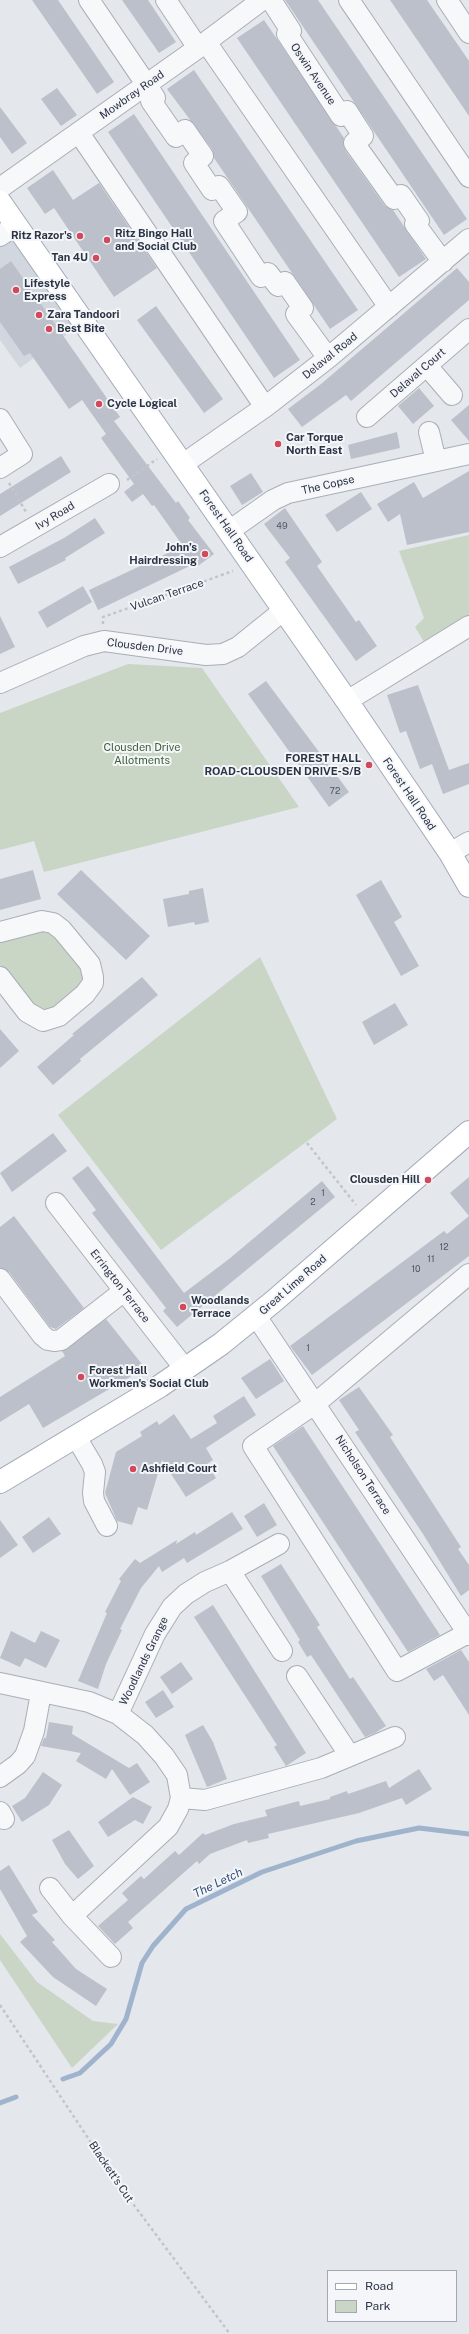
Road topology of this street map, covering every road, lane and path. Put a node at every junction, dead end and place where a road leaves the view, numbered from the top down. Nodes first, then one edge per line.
1 (89, 0) edge
2 (166, 0) edge
3 (262, 0) edge
4 (271, 0) edge
5 (348, 0) edge
6 (447, 0) edge
7 (469, 33) edge
8 (202, 45) junction
9 (146, 84) junction
10 (79, 133) junction
11 (469, 177) edge
12 (0, 188) edge
13 (0, 202) edge
14 (8, 231) edge
15 (465, 249) edge
16 (442, 262) junction
17 (389, 307) junction
18 (469, 329) edge
19 (328, 358) junction
20 (427, 366) junction
21 (452, 395) dead end
22 (265, 407) junction
23 (367, 417) dead end
24 (0, 419) edge
25 (429, 432) dead end
26 (469, 454) edge
27 (178, 456) junction
28 (436, 461) junction
29 (0, 468) edge
30 (109, 484) joint
31 (36, 528) junction
32 (229, 531) junction
33 (0, 547) edge
34 (252, 564) junction
35 (284, 610) junction
36 (469, 626) edge
37 (104, 641) junction
38 (0, 683) edge
39 (347, 701) junction
40 (469, 842) edge
41 (450, 853) junction
42 (469, 886) edge
43 (0, 932) edge
44 (0, 977) edge
45 (469, 1132) edge
46 (307, 1143) dead end
47 (458, 1148) edge
48 (56, 1203) dead end
49 (368, 1220) junction
50 (469, 1274) edge
51 (0, 1279) edge
52 (124, 1291) junction
53 (256, 1316) junction
54 (186, 1369) junction
55 (316, 1403) junction
56 (76, 1437) junction
57 (1, 1479) edge
58 (107, 1526) dead end
59 (279, 1544) dead end
60 (230, 1571) junction
61 (468, 1634) edge
62 (282, 1651) dead end
63 (297, 1676) dead end
64 (0, 1683) edge
65 (41, 1693) junction
66 (118, 1714) junction
67 (395, 1737) dead end
68 (350, 1756) junction
69 (0, 1777) edge
70 (181, 1798) junction
71 (50, 1888) dead end
72 (72, 1916) junction
73 (111, 1957) dead end
74 (0, 2005) edge
75 (230, 2334) edge

1 - 9 street
2 - 8 street
3 - 8 street, Mowbray Road
4 - 16 street, Oswin Avenue
5 - 11 street
6 - 7 street
8 - 9 street, Mowbray Road
8 - 17 street
9 - 10 street, Mowbray Road
9 - 19 street
10 - 12 street, Mowbray Road
10 - 22 street
13 - 14 main road, Forest Hall Road
14 - 27 main road, Forest Hall Road
15 - 16 street, Delaval Road
16 - 17 street, Delaval Road
17 - 19 street, Delaval Road
18 - 20 street, Delaval Court
19 - 22 street, Delaval Road
20 - 21 street
20 - 23 street, Delaval Court
22 - 27 street, Delaval Road
24 - 29 street
25 - 28 street
26 - 28 street, The Copse
27 - 30 path
27 - 32 main road, Forest Hall Road
28 - 32 street, The Copse
29 - 31 path
30 - 31 street, Ivy Road
31 - 33 street, Ivy Road
32 - 34 main road, Forest Hall Road
34 - 35 main road, Forest Hall Road
34 - 37 path, Vulcan Terrace
35 - 37 street, Clousden Drive
35 - 39 main road, Forest Hall Road
36 - 39 street
37 - 38 street, Clousden Drive
39 - 41 main road, Forest Hall Road
40 - 41 street
41 - 42 main road, Forest Hall Road
43 - 44 street
45 - 47 main road, Great Lime Road
46 - 49 path
47 - 49 main road, Great Lime Road
48 - 52 street, Errington Terrace
49 - 53 main road, Great Lime Road
50 - 55 street
51 - 52 street
52 - 54 street, Errington Terrace
53 - 54 main road, Great Lime Road
53 - 55 street, Nicholson Terrace
54 - 56 main road, Great Lime Road
55 - 61 street, Nicholson Terrace
55 - 61 street
56 - 57 main road, Great Lime Road
56 - 58 street
59 - 60 street, Woodlands Grange
60 - 62 street
60 - 66 street, Woodlands Grange
63 - 68 street
64 - 65 street, Woodlands Grange
65 - 66 street, Woodlands Grange
65 - 69 street
66 - 70 street, Woodlands Grange
67 - 68 street
68 - 70 street
70 - 72 street
71 - 72 street
72 - 73 street
74 - 75 path, Blackett's Cut

